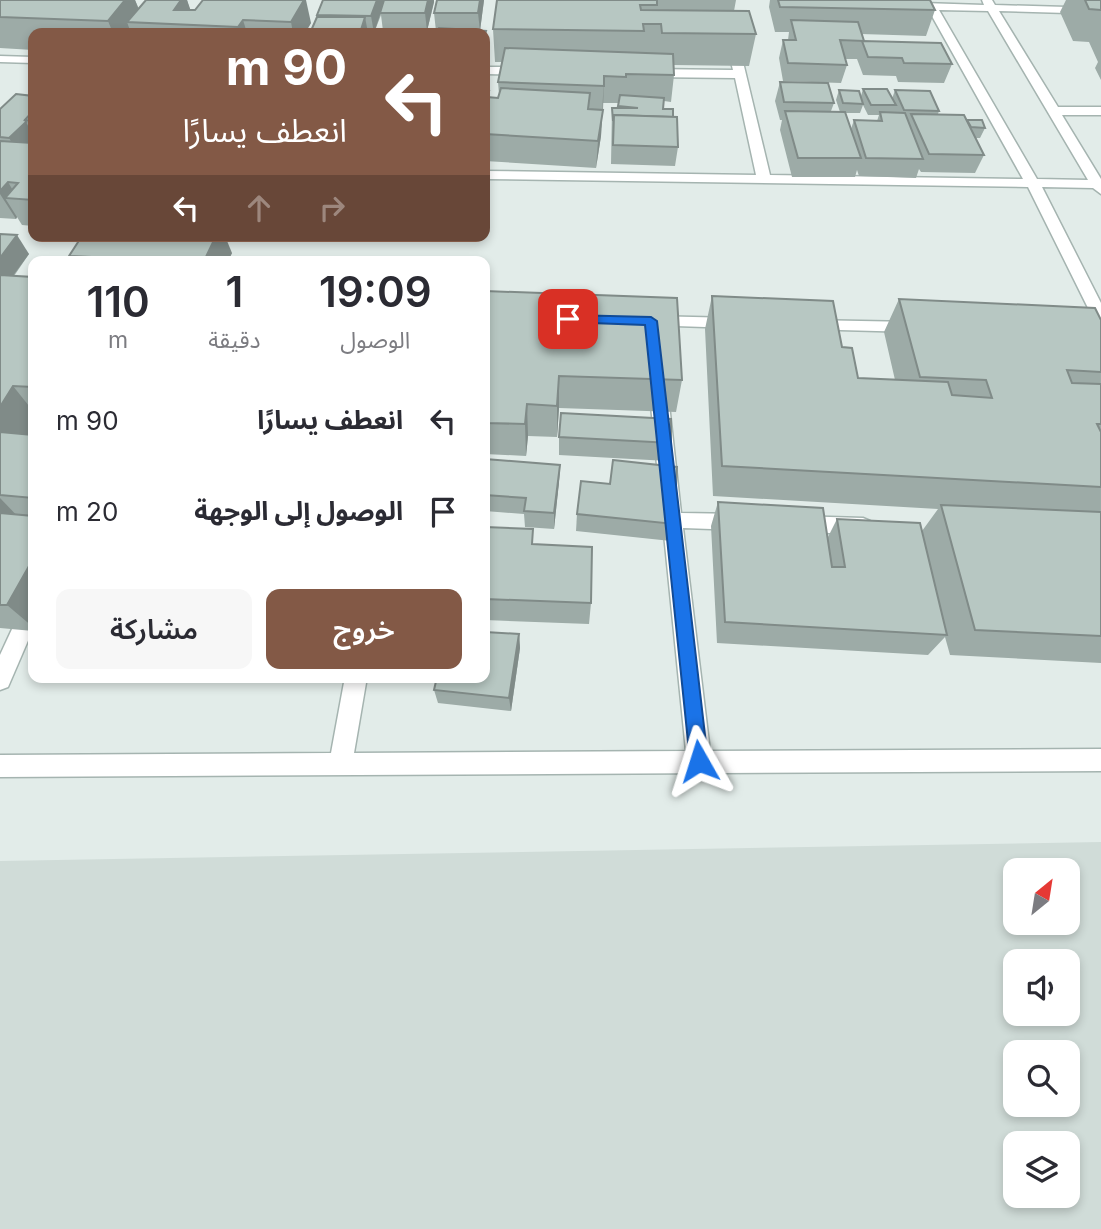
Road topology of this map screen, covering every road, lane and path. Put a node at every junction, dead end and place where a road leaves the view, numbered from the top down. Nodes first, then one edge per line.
1 (905, 5) edge
2 (990, 5) edge
3 (932, 6) junction
4 (1101, 10) edge
5 (735, 50) edge
6 (0, 59) edge
7 (28, 60) edge
8 (490, 70) edge
9 (538, 71) edge
10 (632, 72) edge
11 (738, 74) junction
12 (1054, 111) junction
13 (1101, 111) edge
14 (490, 174) edge
15 (764, 180) junction
16 (1033, 184) junction
17 (1099, 187) edge
18 (1101, 318) edge
19 (747, 323) edge
20 (788, 324) edge
21 (647, 325) edge
22 (924, 328) edge
23 (655, 361) edge
24 (673, 520) junction
25 (755, 523) edge
26 (783, 524) edge
27 (880, 527) edge
28 (28, 616) edge
29 (0, 680) edge
30 (355, 683) edge
31 (699, 761) junction
32 (1101, 761) edge
33 (340, 765) junction
34 (0, 766) edge

1 - 3 street
2 - 3 street
2 - 4 street
2 - 12 street
3 - 16 street
5 - 11 street
6 - 7 street
8 - 9 street
10 - 11 street
11 - 15 street
12 - 13 street
12 - 17 street
14 - 15 street
15 - 16 street
16 - 17 street
16 - 18 street
19 - 21 street
20 - 22 street
23 - 24 street
24 - 25 street
24 - 31 street
26 - 27 street
28 - 29 street
30 - 33 street
31 - 32 street
31 - 33 street
33 - 34 street

